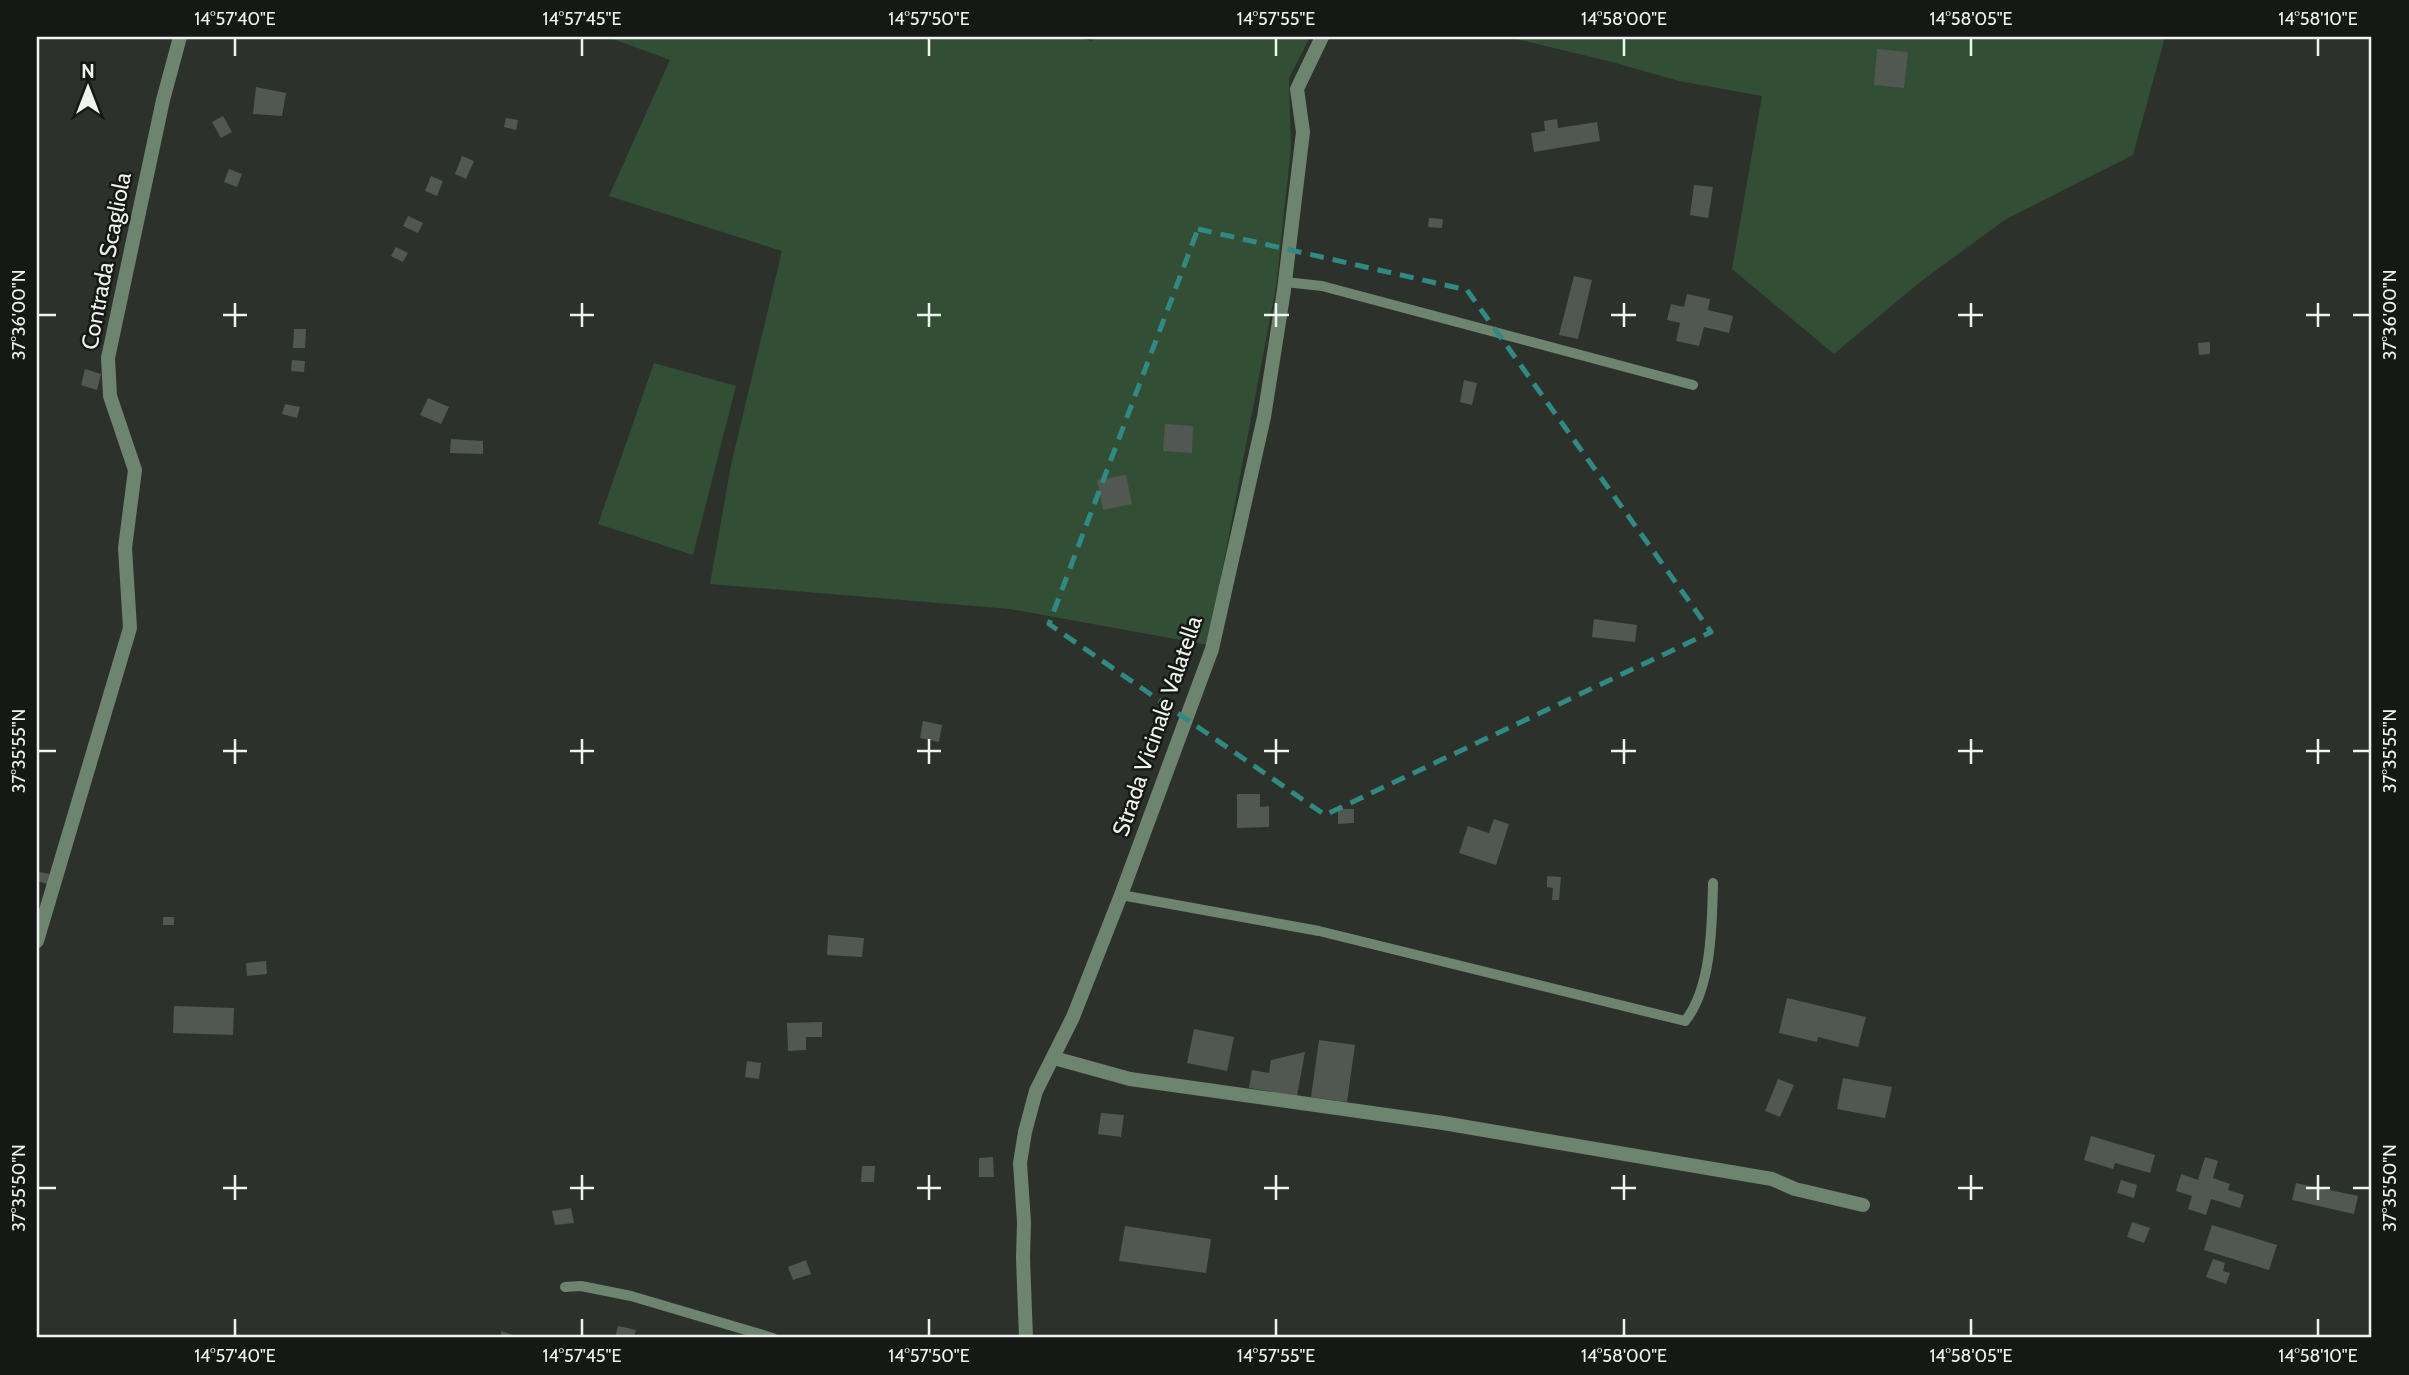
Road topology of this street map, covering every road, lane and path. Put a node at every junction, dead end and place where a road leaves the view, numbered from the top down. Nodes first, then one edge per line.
1 (180, 37) edge
2 (1322, 37) edge
3 (1285, 282) junction
4 (1693, 385) dead end
5 (1713, 883) dead end
6 (1121, 895) junction
7 (37, 941) edge
8 (1054, 1058) junction
9 (1863, 1205) dead end
10 (565, 1287) dead end
11 (773, 1338) edge
12 (1026, 1338) edge

1 - 7 street, Contrada Scagliola
2 - 3 street, Strada Vicinale Valatella
3 - 4 lane
3 - 6 street, Strada Vicinale Valatella
5 - 6 lane
6 - 8 street, Strada Vicinale Valatella
8 - 9 street
8 - 12 street, Strada Vicinale Valatella
10 - 11 lane

